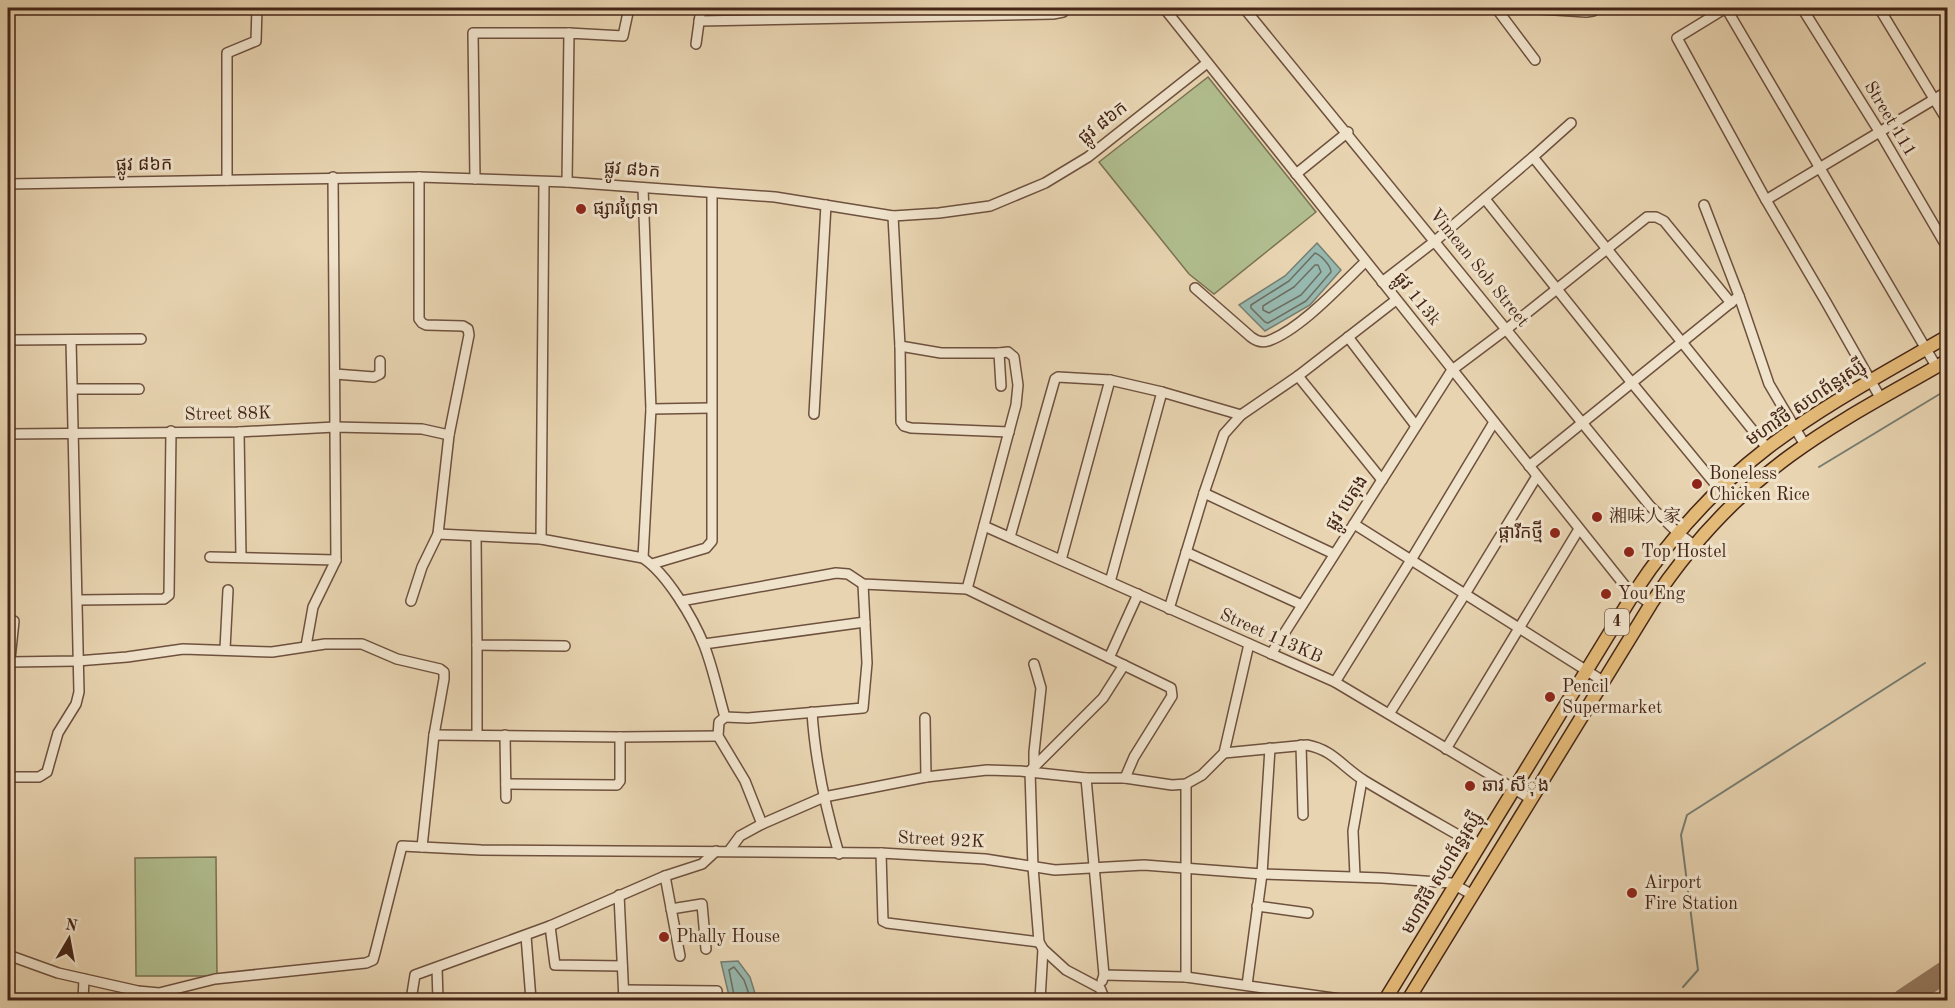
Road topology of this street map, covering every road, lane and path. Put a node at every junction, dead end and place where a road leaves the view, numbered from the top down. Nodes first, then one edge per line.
1 (257, 8) edge
2 (629, 8) edge
3 (701, 8) edge
4 (860, 8) edge
5 (1063, 8) edge
6 (1164, 8) edge
7 (1244, 8) edge
8 (1496, 8) edge
9 (1529, 8) edge
10 (1594, 8) edge
11 (1726, 8) edge
12 (1802, 8) edge
13 (1879, 8) edge
14 (861, 18) junction
15 (699, 21) junction
16 (569, 33) junction
17 (696, 44) dead end
18 (1535, 60) dead end
19 (1207, 63) junction
20 (1947, 92) edge
21 (1934, 99) junction
22 (1947, 122) edge
23 (1571, 123) dead end
24 (1879, 131) junction
25 (1348, 132) junction
26 (1533, 157) junction
27 (1820, 168) junction
28 (1296, 174) junction
29 (333, 177) junction
30 (419, 177) junction
31 (475, 179) junction
32 (227, 180) junction
33 (543, 182) junction
34 (567, 182) junction
35 (8, 184) edge
36 (643, 188) junction
37 (712, 193) junction
38 (1485, 199) junction
39 (1766, 200) junction
40 (826, 205) junction
41 (1704, 205) dead end
42 (893, 216) junction
43 (1435, 241) junction
44 (1606, 249) junction
45 (1947, 249) edge
46 (1365, 261) junction
47 (1382, 282) junction
48 (1195, 288) dead end
49 (1557, 288) junction
50 (1396, 300) junction
51 (1735, 300) junction
52 (1508, 328) junction
53 (1947, 336) edge
54 (1347, 337) junction
55 (141, 339) dead end
56 (10, 340) dead end
57 (71, 340) junction
58 (1682, 342) junction
59 (900, 346) junction
60 (1926, 349) junction
61 (999, 353) junction
62 (380, 361) dead end
63 (1942, 363) edge
64 (1452, 370) junction
65 (335, 374) junction
66 (1298, 376) junction
67 (1110, 380) junction
68 (1872, 380) junction
69 (1632, 383) junction
70 (1001, 386) dead end
71 (73, 389) junction
72 (139, 389) dead end
73 (1162, 392) junction
74 (1881, 399) junction
75 (711, 408) junction
76 (651, 409) junction
77 (814, 414) dead end
78 (1240, 415) junction
79 (1582, 422) junction
80 (1494, 423) junction
81 (1416, 426) junction
82 (335, 427) junction
83 (1794, 428) junction
84 (171, 431) junction
85 (239, 432) junction
86 (1009, 432) junction
87 (74, 433) junction
88 (8, 434) edge
89 (449, 435) junction
90 (1806, 445) junction
91 (1767, 448) junction
92 (1529, 466) junction
93 (1537, 476) junction
94 (1382, 480) junction
95 (1720, 489) junction
96 (1204, 493) junction
97 (1354, 524) junction
98 (984, 526) junction
99 (1579, 529) junction
100 (1678, 533) junction
101 (438, 534) junction
102 (476, 537) junction
103 (1010, 537) junction
104 (541, 539) junction
105 (1694, 544) junction
106 (1185, 552) junction
107 (1334, 554) junction
108 (210, 557) dead end
109 (240, 557) junction
110 (643, 558) junction
111 (336, 560) junction
112 (1061, 560) junction
113 (1412, 560) junction
114 (652, 564) junction
115 (1110, 582) junction
116 (863, 584) junction
117 (967, 589) junction
118 (228, 590) dead end
119 (1634, 593) junction
120 (1137, 594) junction
121 (1466, 594) junction
122 (78, 600) junction
123 (681, 600) junction
124 (411, 601) dead end
125 (1651, 604) junction
126 (1302, 605) junction
127 (1169, 609) junction
128 (14, 621) dead end
129 (865, 622) junction
130 (1519, 628) junction
131 (704, 644) junction
132 (1249, 644) junction
133 (477, 645) junction
134 (306, 646) junction
135 (565, 646) dead end
136 (225, 649) junction
137 (1271, 654) junction
138 (1109, 658) junction
139 (76, 661) junction
140 (10, 662) junction
141 (1034, 664) dead end
142 (1124, 665) junction
143 (1587, 670) junction
144 (8, 678) edge
145 (1603, 681) junction
146 (1335, 682) junction
147 (812, 712) junction
148 (1389, 714) junction
149 (725, 717) junction
150 (925, 718) dead end
151 (434, 735) junction
152 (477, 735) junction
153 (505, 735) junction
154 (717, 736) junction
155 (620, 737) junction
156 (1301, 745) junction
157 (1270, 748) junction
158 (1446, 749) junction
159 (1224, 753) junction
160 (1032, 768) junction
161 (8, 777) edge
162 (926, 777) junction
163 (1086, 778) junction
164 (1125, 778) junction
165 (1362, 780) junction
166 (506, 784) junction
167 (1186, 784) junction
168 (1514, 789) junction
169 (824, 797) junction
170 (506, 798) dead end
171 (1531, 799) junction
172 (1303, 815) dead end
173 (762, 824) junction
174 (422, 847) junction
175 (1479, 847) junction
176 (716, 851) junction
177 (729, 851) junction
178 (880, 853) junction
179 (839, 854) junction
180 (1033, 867) junction
181 (1186, 867) junction
182 (1096, 869) junction
183 (1262, 874) junction
184 (665, 876) junction
185 (1355, 876) junction
186 (1456, 886) junction
187 (619, 895) junction
188 (1473, 895) junction
189 (1257, 906) junction
190 (671, 909) junction
191 (1308, 913) dead end
192 (550, 926) junction
193 (526, 936) junction
194 (1041, 946) junction
195 (706, 949) dead end
196 (8, 955) edge
197 (680, 956) dead end
198 (622, 966) junction
199 (437, 968) junction
200 (1104, 975) junction
201 (1186, 977) junction
202 (84, 979) junction
203 (1247, 985) junction
204 (1100, 988) junction
205 (624, 990) junction
206 (83, 1000) edge
207 (411, 1000) edge
208 (438, 1000) edge
209 (531, 1000) edge
210 (624, 1000) edge
211 (717, 1000) edge
212 (1040, 1000) edge
213 (1105, 1000) edge
214 (1347, 1000) edge
215 (1385, 1000) edge
216 (1408, 1000) edge

1 - 32 street
2 - 16 street
3 - 15 street
4 - 14 street
5 - 14 street
6 - 19 street, ផ្លូវ 113k
7 - 25 street, Vimean Sob Street
8 - 18 street
9 - 10 street
11 - 27 street
11 - 39 street
12 - 24 street, Street 111
13 - 21 street
14 - 15 street
15 - 17 street
16 - 31 street
16 - 34 street
19 - 28 street, ផ្លូវ 113k
19 - 42 street, ផ្លូវ ៨៦ក
20 - 21 street
21 - 22 street
21 - 24 street
23 - 26 street
24 - 27 street
24 - 45 street, Street 111
25 - 28 street
25 - 43 street, Vimean Sob Street
26 - 38 street
26 - 44 street
27 - 39 street
27 - 60 street
28 - 46 street, ផ្លូវ 113k
29 - 30 street, ផ្លូវ ៨៦ក
29 - 32 street, ផ្លូវ ៨៦ក
29 - 65 street
30 - 31 street, ផ្លូវ ៨៦ក
30 - 89 street
31 - 33 street, ផ្លូវ ៨៦ក
32 - 35 street, ផ្លូវ ៨៦ក
33 - 34 street, ផ្លូវ ៨៦ក
33 - 104 street
34 - 36 street, ផ្លូវ ៨៦ក
36 - 37 street, ផ្លូវ ៨៦ក
36 - 76 street
37 - 40 street, ផ្លូវ ៨៦ក
37 - 75 street
38 - 43 street
38 - 49 street
39 - 68 street
40 - 42 street, ផ្លូវ ៨៦ក
40 - 77 street
41 - 51 street
42 - 59 street
43 - 47 street
43 - 52 street, Vimean Sob Street
44 - 49 street
44 - 51 street
44 - 58 street
46 - 47 street, ផ្លូវ 113k
46 - 48 street
47 - 50 street, ផ្លូវ 113k
49 - 52 street
49 - 69 street
50 - 54 street
50 - 64 street, ផ្លូវ 113k
51 - 58 street
51 - 83 street
52 - 64 street
52 - 79 street, Vimean Sob Street
53 - 60 highway, មហាវិថី សហព័ន្ធរុស្ស៊ី / 4
54 - 66 street
54 - 81 street
55 - 57 street
56 - 57 street
57 - 71 street
58 - 69 street
58 - 91 street
59 - 61 street
59 - 86 street
60 - 63 street
60 - 68 highway, មហាវិថី សហព័ន្ធរុស្ស៊ី / 4
61 - 70 street
61 - 86 street
62 - 65 street
63 - 74 highway, មហាវិថី សហព័ន្ធរុស្ស៊ី / 4
64 - 80 street, ផ្លូវ 113k
64 - 81 street, ផ្លូវ បេតុង
65 - 82 street
66 - 78 street
66 - 94 street
67 - 73 street
67 - 103 street
67 - 112 street
68 - 74 street
68 - 83 highway, មហាវិថី សហព័ន្ធរុស្ស៊ី / 4
69 - 79 street
69 - 95 street
71 - 72 street
71 - 87 street
73 - 78 street
73 - 115 street
74 - 90 highway, មហាវិថី សហព័ន្ធរុស្ស៊ី / 4
75 - 76 street
75 - 114 street
76 - 110 street
78 - 96 street
79 - 92 street
79 - 100 street, Vimean Sob Street
80 - 92 street, ផ្លូវ 113k
80 - 113 street
81 - 94 street, ផ្លូវ បេតុង
82 - 85 street, Street 88K
82 - 89 street, Street 88K
82 - 111 street
83 - 90 street
83 - 91 highway, មហាវិថី សហព័ន្ធរុស្ស៊ី / 4
84 - 85 street, Street 88K
84 - 87 street, Street 88K
84 - 122 street
85 - 109 street
86 - 98 street
87 - 88 street, Street 88K
87 - 122 street
89 - 101 street
90 - 105 highway, មហាវិថី សហព័ន្ធរុស្ស៊ី / 4
91 - 95 highway, មហាវិថី សហព័ន្ធរុស្ស៊ី / 4
92 - 93 street, ផ្លូវ 113k
93 - 99 street, ផ្លូវ 113k
93 - 121 street
94 - 97 street, ផ្លូវ បេតុង
95 - 100 highway, មហាវិថី សហព័ន្ធរុស្ស៊ី / 4
96 - 106 street
96 - 107 street
97 - 107 street, ផ្លូវ បេតុង
97 - 113 street
98 - 103 street, Street 113KB
98 - 117 street
99 - 119 street, ផ្លូវ 113k
99 - 130 street
100 - 105 street, Vimean Sob Street
100 - 119 highway, មហាវិថី សហព័ន្ធរុស្ស៊ី / 4
101 - 102 street
101 - 124 street
102 - 104 street
102 - 133 street
103 - 112 street, Street 113KB
104 - 110 street
105 - 125 highway, មហាវិថី សហព័ន្ធរុស្ស៊ី / 4
106 - 126 street
106 - 127 street
107 - 126 street, ផ្លូវ បេតុង
108 - 109 street
109 - 111 street
110 - 114 street
111 - 134 street
112 - 115 street, Street 113KB
113 - 121 street
113 - 146 street
114 - 123 street
115 - 120 street, Street 113KB
116 - 117 street
116 - 123 street
116 - 129 street
117 - 138 street
118 - 136 street
119 - 125 street, ផ្លូវ 113k
119 - 143 highway, មហាវិថី សហព័ន្ធរុស្ស៊ី / 4
120 - 127 street, Street 113KB
120 - 138 street
121 - 130 street
121 - 148 street
122 - 139 street
123 - 131 street
125 - 145 highway, មហាវិថី សហព័ន្ធរុស្ស៊ី / 4
126 - 137 street, ផ្លូវ បេតុង
127 - 132 street, Street 113KB
128 - 140 street
129 - 131 street
129 - 147 street
130 - 143 street
130 - 158 street
131 - 149 street
132 - 137 street, Street 113KB
132 - 159 street
133 - 135 street
133 - 152 street
134 - 136 street
134 - 151 street
136 - 139 street
137 - 146 street, Street 113KB
138 - 142 street
139 - 140 street
139 - 161 street
140 - 144 street
141 - 160 street
142 - 160 street
142 - 164 street
143 - 145 street
143 - 168 highway, មហាវិថី សហព័ន្ធរុស្ស៊ី / 4
145 - 171 highway, មហាវិថី សហព័ន្ធរុស្ស៊ី / 4
146 - 148 street, Street 113KB
147 - 149 street
147 - 169 street
148 - 158 street, Street 113KB
149 - 154 street
150 - 162 street
151 - 152 street
151 - 174 street
152 - 153 street
153 - 155 street
153 - 166 street
154 - 155 street
154 - 173 street
155 - 166 street
156 - 157 street
156 - 165 street
156 - 172 street
157 - 159 street
157 - 183 street
158 - 168 street, Street 113KB
159 - 167 street
160 - 162 street
160 - 163 street
160 - 180 street
162 - 169 street
163 - 164 street
163 - 182 street
164 - 167 street
165 - 175 street
165 - 185 street
166 - 170 street
167 - 181 street
168 - 171 street, Street 113KB
168 - 175 highway, មហាវិថី សហព័ន្ធរុស្ស៊ី / 4
169 - 173 street
169 - 179 street
171 - 188 highway, មហាវិថី សហព័ន្ធរុស្ស៊ី / 4
173 - 177 street
174 - 176 street, Street 92K
174 - 202 street, Street 92K
175 - 186 highway, មហាវិថី សហព័ន្ធរុស្ស៊ី / 4
176 - 177 street, Street 92K
176 - 184 street
177 - 179 street, Street 92K
178 - 179 street, Street 92K
178 - 180 street, Street 92K
178 - 194 street
180 - 182 street, Street 92K
180 - 194 street
181 - 182 street, Street 92K
181 - 183 street, Street 92K
181 - 201 street
182 - 200 street
183 - 185 street, Street 92K
183 - 189 street
184 - 187 street
184 - 190 street
185 - 186 street, Street 92K
186 - 188 street, Street 92K
186 - 215 highway, មហាវិថី សហព័ន្ធរុស្ស៊ី / 4
187 - 192 street
187 - 198 street
188 - 216 highway, មហាវិថី សហព័ន្ធរុស្ស៊ី / 4
189 - 191 street
189 - 203 street
190 - 195 street
190 - 197 street
192 - 193 street
192 - 198 street
193 - 199 street
193 - 209 street
194 - 204 street
194 - 212 street
196 - 202 street
198 - 205 street
199 - 207 street
199 - 208 street
200 - 201 street
200 - 204 street
201 - 203 street
202 - 206 street
203 - 214 street
204 - 213 street
205 - 210 street
205 - 211 street

